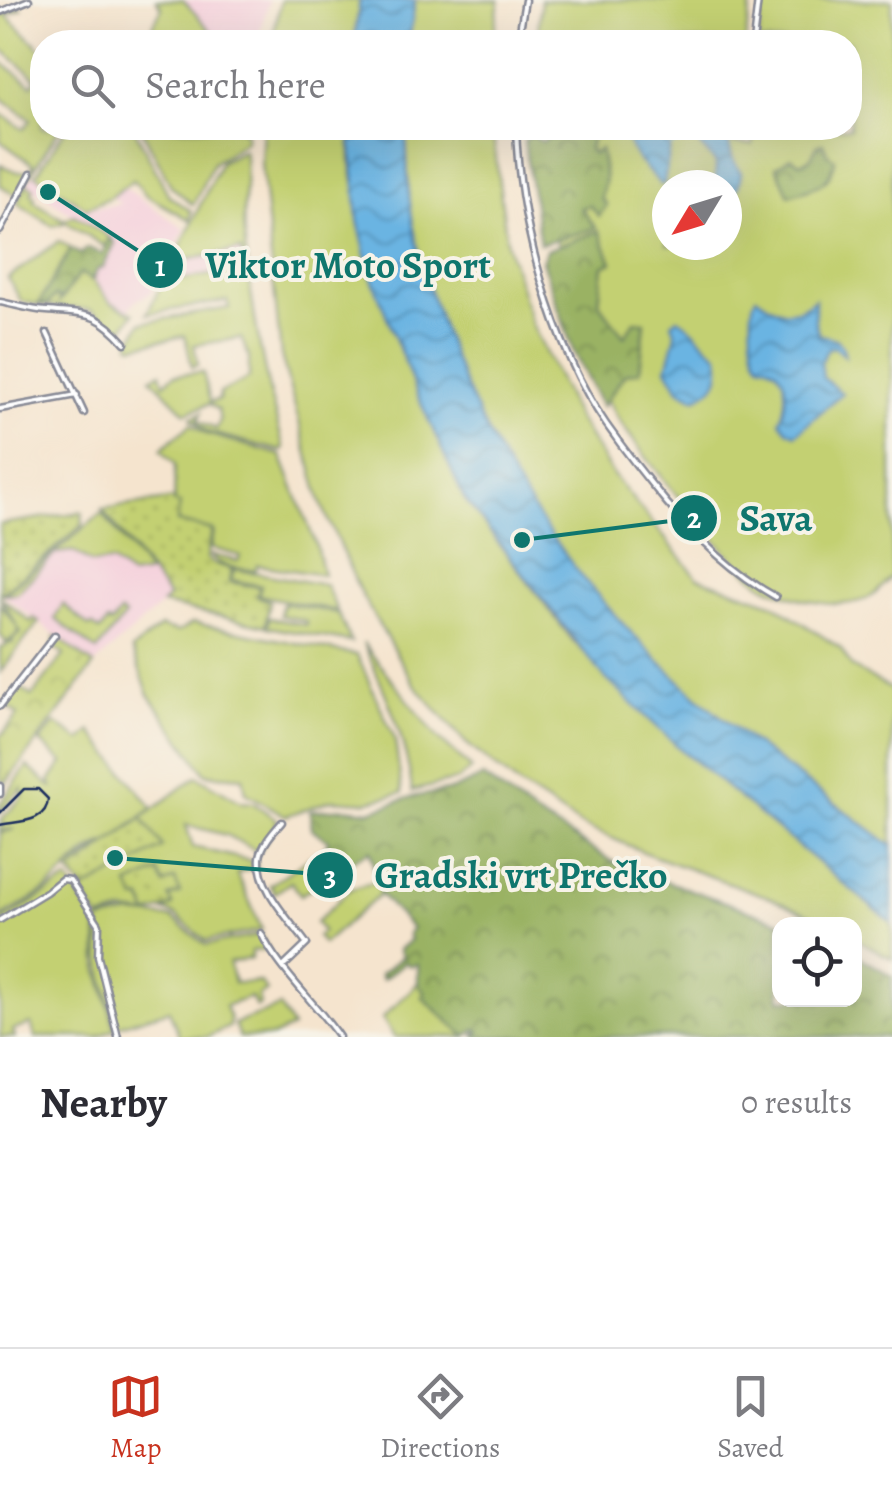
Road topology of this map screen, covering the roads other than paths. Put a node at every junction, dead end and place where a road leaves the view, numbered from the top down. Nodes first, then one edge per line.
1 (29, 0) edge
2 (525, 0) edge
3 (758, 0) edge
4 (20, 2) edge
5 (0, 12) edge
6 (520, 30) edge
7 (755, 30) edge
8 (517, 140) edge
9 (31, 173) dead end
10 (0, 232) edge
11 (0, 302) edge
12 (47, 333) dead end
13 (125, 343) dead end
14 (77, 395) junction
15 (0, 410) edge
16 (84, 412) dead end
17 (776, 597) dead end
18 (55, 634) dead end
19 (3, 696) edge
20 (0, 706) edge
21 (0, 786) edge
22 (0, 794) edge
23 (282, 822) dead end
24 (0, 920) edge
25 (261, 933) dead end
26 (283, 967) junction
27 (118, 1037) edge
28 (339, 1037) edge

1 - 4 street
2 - 6 street
3 - 7 street
4 - 5 street
8 - 17 street
9 - 10 street
11 - 13 street
12 - 14 street
14 - 15 street
14 - 16 street
18 - 19 street
19 - 20 street
21 - 22 street
23 - 26 street
24 - 27 street
25 - 26 street
26 - 28 street

